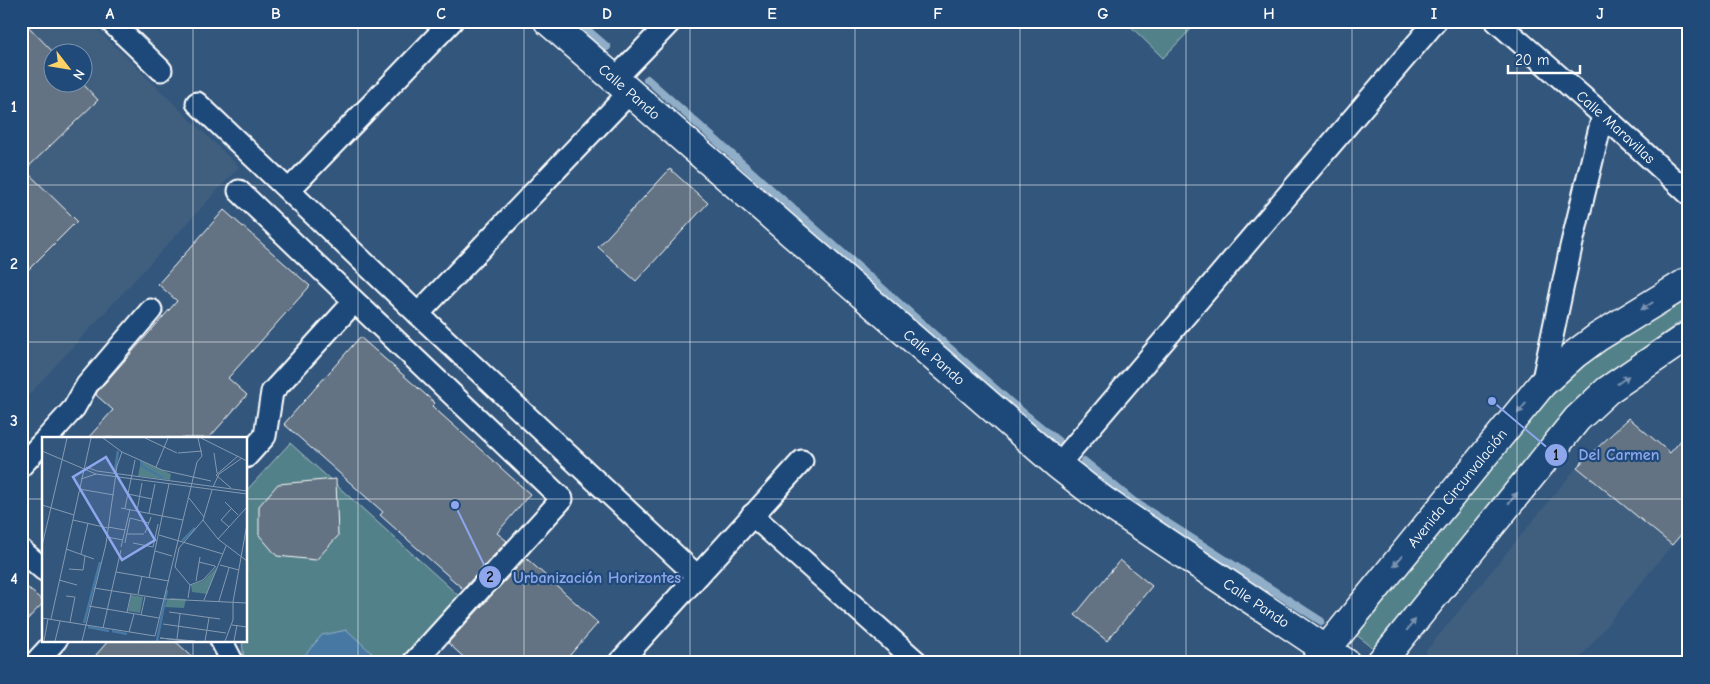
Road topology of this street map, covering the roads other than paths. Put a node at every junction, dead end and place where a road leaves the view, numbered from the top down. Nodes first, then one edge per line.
1 (110, 21) edge
2 (452, 21) edge
3 (548, 21) edge
4 (671, 21) edge
5 (1436, 21) edge
6 (1496, 21) edge
7 (162, 70) dead end
8 (623, 86) junction
9 (198, 103) dead end
10 (1603, 115) junction
11 (289, 190) junction
12 (239, 191) dead end
13 (1689, 194) edge
14 (1689, 281) edge
15 (354, 302) junction
16 (151, 310) dead end
17 (418, 314) junction
18 (1689, 335) edge
19 (1542, 384) junction
20 (48, 437) edge
21 (42, 443) edge
22 (248, 455) edge
23 (802, 461) dead end
24 (1058, 465) junction
25 (21, 466) edge
26 (752, 515) junction
27 (21, 550) edge
28 (42, 568) edge
29 (697, 576) junction
30 (54, 642) edge
31 (222, 642) edge
32 (1330, 658) edge
33 (35, 663) edge
34 (233, 663) edge
35 (413, 663) edge
36 (619, 663) edge
37 (918, 663) edge
38 (1380, 663) edge

1 - 7 street
2 - 11 street
3 - 8 street, Calle Pando
4 - 8 street
5 - 24 street
6 - 10 street, Calle Maravillas
8 - 17 street
8 - 24 street, Calle Pando
9 - 11 street
10 - 13 street, Calle Maravillas
10 - 19 street
11 - 17 street
12 - 15 street
14 -> 19 street, Avenida Circunvalación
15 - 22 street
15 - 35 street
16 - 20 street
17 - 29 street
38 -> 18 street
19 -> 32 street, Avenida Circunvalación
21 - 25 street
23 - 26 street
24 - 32 street, Calle Pando
26 - 29 street
26 - 37 street
27 - 28 street
29 - 36 street
30 - 33 street
31 - 34 street

